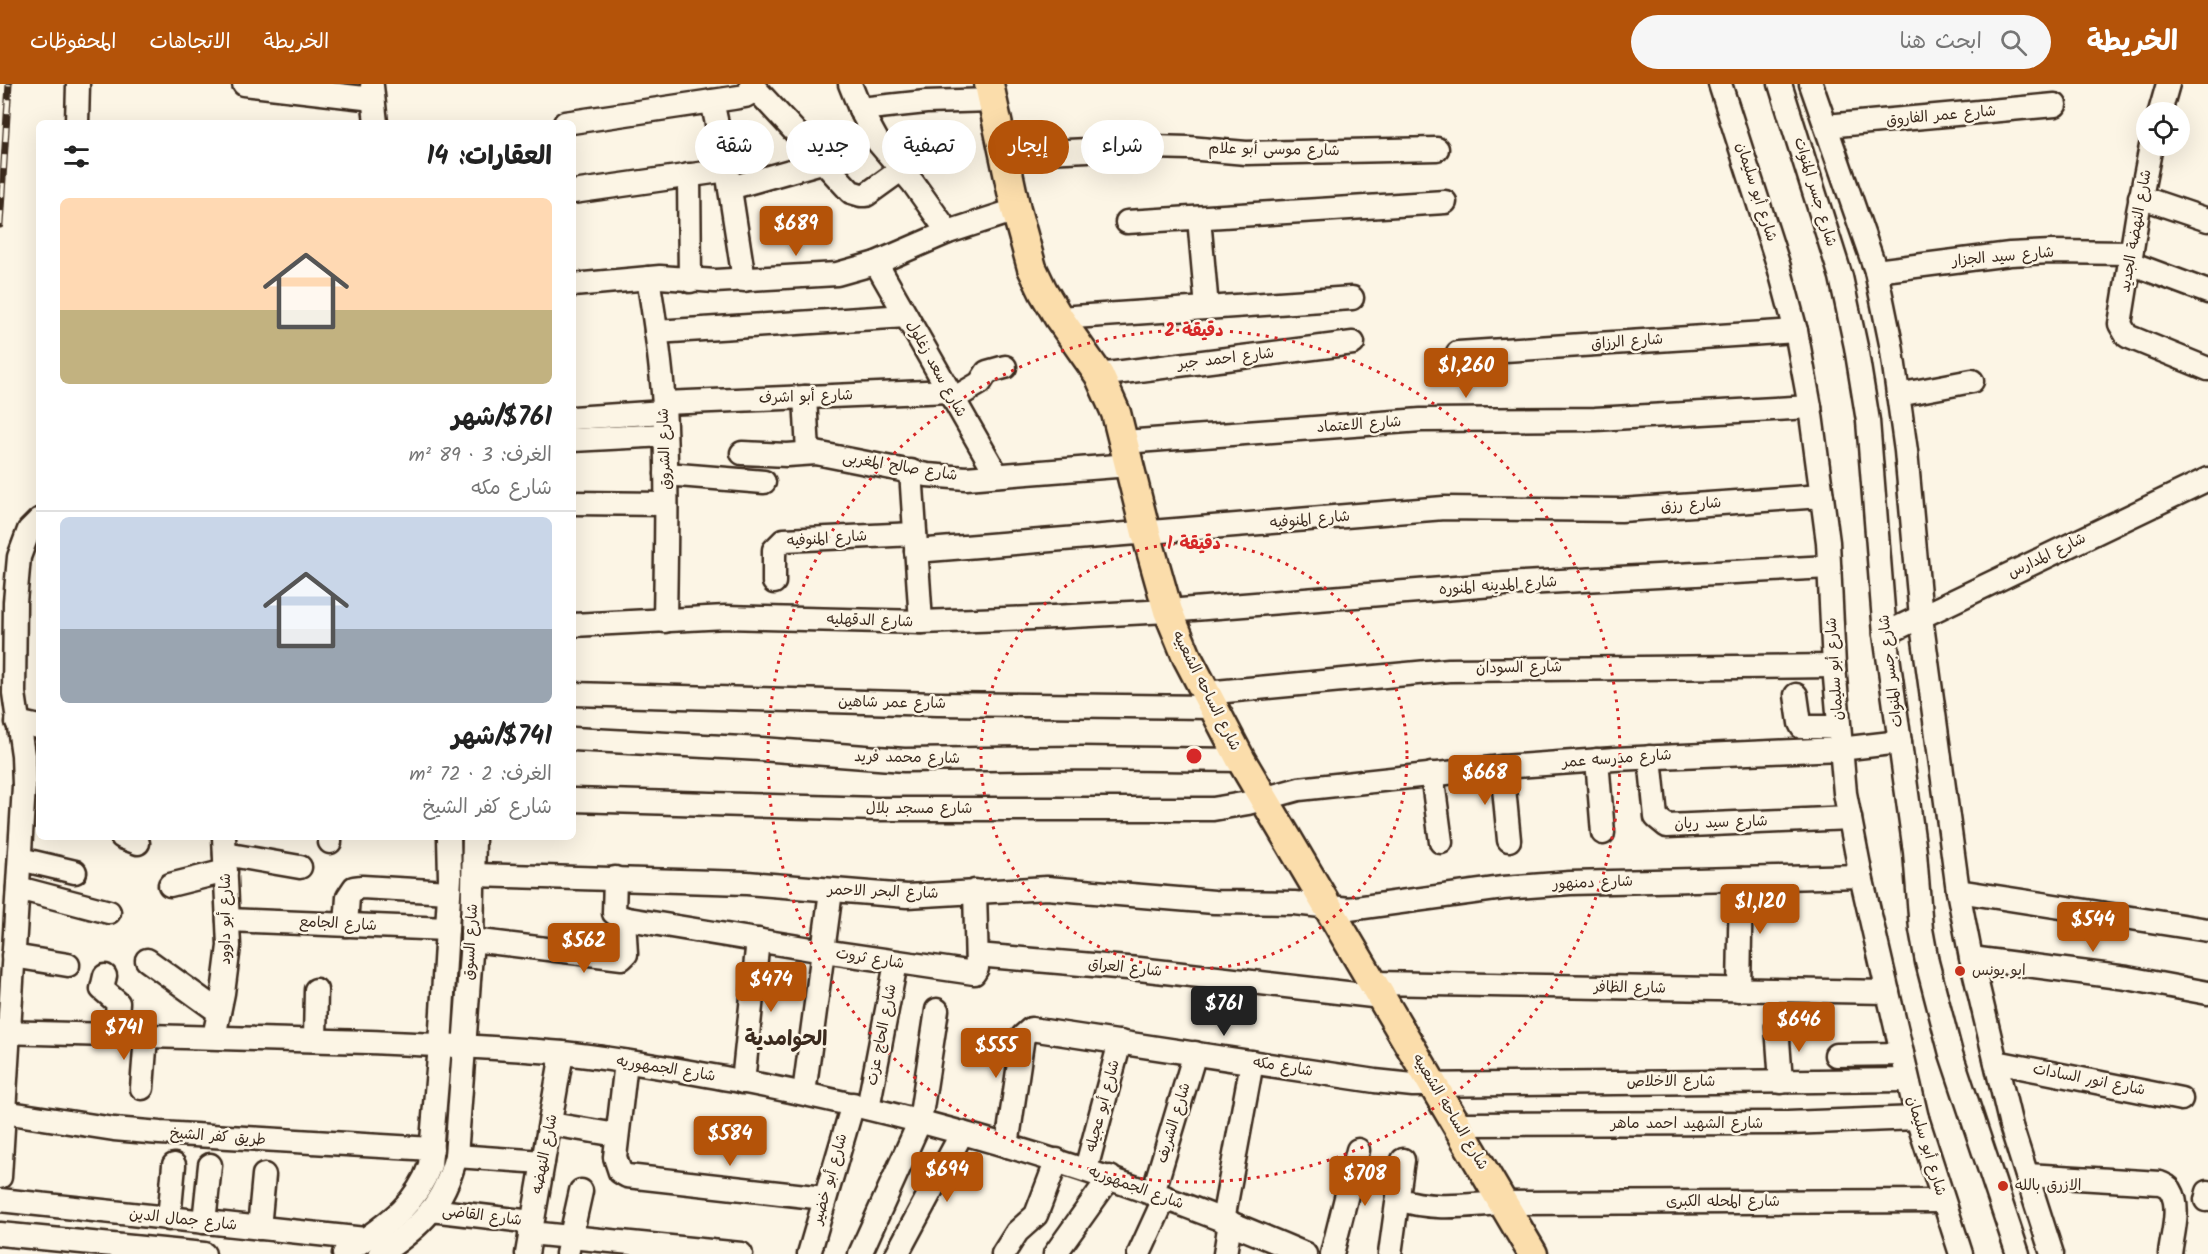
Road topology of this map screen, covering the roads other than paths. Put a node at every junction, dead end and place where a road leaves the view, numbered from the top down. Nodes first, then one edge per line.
1 (78, 84) edge
2 (244, 84) edge
3 (850, 84) edge
4 (1720, 84) edge
5 (1780, 84) edge
6 (1810, 84) edge
7 (2168, 84) edge
8 (753, 87) edge
9 (372, 92) edge
10 (991, 92) edge
11 (712, 101) junction
12 (2163, 102) edge
13 (2055, 105) dead end
14 (860, 109) junction
15 (77, 120) edge
16 (376, 120) edge
17 (997, 120) edge
18 (576, 121) edge
19 (786, 123) edge
20 (1826, 126) junction
21 (882, 147) edge
22 (1437, 148) dead end
23 (1069, 151) edge
24 (2149, 156) edge
25 (786, 169) edge
26 (834, 174) edge
27 (896, 174) edge
28 (905, 174) edge
29 (1008, 174) edge
30 (689, 175) junction
31 (728, 179) junction
32 (576, 192) edge
33 (2140, 197) junction
34 (1444, 202) dead end
35 (1016, 210) junction
36 (1199, 218) junction
37 (2208, 220) edge
38 (1127, 222) dead end
39 (948, 232) junction
40 (2131, 258) junction
41 (876, 263) junction
42 (1876, 271) junction
43 (648, 278) junction
44 (744, 280) junction
45 (690, 281) junction
46 (576, 285) edge
47 (2208, 291) edge
48 (1352, 298) dead end
49 (1207, 308) junction
50 (906, 315) junction
51 (1059, 318) junction
52 (1796, 331) junction
53 (656, 332) junction
54 (1353, 343) dead end
55 (1458, 353) dead end
56 (1005, 368) dead end
57 (2208, 369) edge
58 (1099, 375) junction
59 (1972, 381) dead end
60 (951, 395) junction
61 (1898, 395) junction
62 (805, 397) junction
63 (1810, 407) junction
64 (664, 408) junction
65 (576, 418) edge
66 (665, 435) junction
67 (576, 440) edge
68 (808, 452) junction
69 (742, 453) dead end
70 (1127, 453) junction
71 (911, 471) junction
72 (666, 474) junction
73 (997, 475) junction
74 (2208, 479) edge
75 (764, 482) dead end
76 (1821, 496) junction
77 (576, 503) edge
78 (666, 504) junction
79 (1561, 510) joint
80 (36, 523) edge
81 (1146, 533) junction
82 (916, 542) junction
83 (1829, 567) junction
84 (774, 582) dead end
85 (1168, 611) junction
86 (1921, 617) junction
87 (665, 621) junction
88 (921, 622) junction
89 (576, 625) edge
90 (1886, 634) junction
91 (1834, 666) junction
92 (576, 693) edge
93 (1796, 695) dead end
94 (1208, 700) junction
95 (28, 724) edge
96 (1839, 738) junction
97 (576, 739) edge
98 (1900, 742) junction
99 (31, 757) edge
100 (1650, 757) junction
101 (1241, 760) junction
102 (1597, 760) junction
103 (1502, 767) junction
104 (1432, 774) junction
105 (1265, 798) junction
106 (576, 800) edge
107 (31, 805) edge
108 (1850, 818) junction
109 (1603, 833) dead end
110 (449, 840) edge
111 (474, 840) edge
112 (1509, 840) dead end
113 (1441, 842) dead end
114 (1952, 849) junction
115 (1915, 852) junction
116 (225, 854) edge
117 (20, 859) junction
118 (300, 867) dead end
119 (75, 872) dead end
120 (474, 875) junction
121 (1861, 876) junction
122 (615, 878) junction
123 (1741, 879) junction
124 (170, 885) dead end
125 (18, 888) junction
126 (831, 891) junction
127 (975, 891) junction
128 (1958, 891) junction
129 (449, 892) junction
130 (1327, 906) junction
131 (110, 912) dead end
132 (624, 918) junction
133 (228, 920) junction
134 (346, 925) junction
135 (447, 929) junction
136 (2208, 930) edge
137 (472, 940) junction
138 (758, 940) junction
139 (823, 951) junction
140 (977, 955) junction
141 (13, 956) junction
142 (1971, 958) junction
143 (147, 960) dead end
144 (896, 963) junction
145 (68, 965) dead end
146 (105, 976) dead end
147 (316, 990) dead end
148 (1377, 990) junction
149 (1739, 990) junction
150 (1888, 992) junction
151 (2208, 993) edge
152 (938, 1010) dead end
153 (219, 1012) junction
154 (1777, 1026) dead end
155 (4, 1032) edge
156 (115, 1035) junction
157 (146, 1036) junction
158 (214, 1037) junction
159 (315, 1040) junction
160 (1120, 1042) junction
161 (440, 1045) junction
162 (465, 1047) junction
163 (562, 1053) junction
164 (1195, 1053) junction
165 (1902, 1054) junction
166 (1836, 1055) dead end
167 (626, 1062) junction
168 (1252, 1062) junction
169 (1996, 1062) junction
170 (1907, 1080) junction
171 (744, 1082) junction
172 (1781, 1082) junction
173 (1434, 1085) junction
174 (142, 1088) dead end
175 (804, 1093) junction
176 (2181, 1099) dead end
177 (860, 1106) junction
178 (4, 1112) junction
179 (1917, 1118) junction
180 (920, 1121) junction
181 (551, 1124) junction
182 (1458, 1125) junction
183 (962, 1133) junction
184 (617, 1135) junction
185 (1007, 1146) junction
186 (432, 1149) junction
187 (1358, 1150) dead end
188 (456, 1156) junction
189 (1057, 1160) junction
190 (1403, 1160) dead end
191 (543, 1162) junction
192 (174, 1165) dead end
193 (210, 1165) dead end
194 (1086, 1169) junction
195 (264, 1175) dead end
196 (2027, 1175) junction
197 (0, 1177) edge
198 (1110, 1177) junction
199 (581, 1191) dead end
200 (1159, 1195) junction
201 (824, 1198) junction
202 (1398, 1199) junction
203 (0, 1200) edge
204 (1943, 1201) junction
205 (1503, 1203) junction
206 (432, 1210) junction
207 (169, 1219) junction
208 (1227, 1221) junction
209 (204, 1222) junction
210 (259, 1228) junction
211 (0, 1234) edge
212 (530, 1236) edge
213 (569, 1246) edge
214 (380, 1249) edge
215 (1302, 1253) edge
216 (204, 1254) edge
217 (344, 1254) edge
218 (741, 1254) edge
219 (809, 1254) edge
220 (860, 1254) edge
221 (897, 1254) edge
222 (1003, 1254) edge
223 (1055, 1254) edge
224 (1139, 1254) edge
225 (1224, 1254) edge
226 (1332, 1254) edge
227 (1390, 1254) edge
228 (1533, 1254) edge
229 (1961, 1254) edge
230 (2018, 1254) edge
231 (2052, 1254) edge
232 (2170, 1254) edge

1 - 15 street
2 - 9 street
3 - 14 street
4 - 52 street, شارع أبو سليمان
5 - 90 street, شارع جسر المنوات
6 - 20 street, شارع جسر المنوات
7 - 12 street
8 - 11 street
8 - 19 street
9 - 16 street
10 - 14 street
10 - 17 main road, شارع الساحه الشعبيه
11 - 18 street
11 - 31 street
13 - 20 street, شارع عمر الفاروق
14 - 21 street
20 - 42 street, شارع جسر المنوات
22 - 23 street, شارع موسى أبو علام
24 - 33 street, شارع النهضة الجديد
25 - 31 street
26 - 27 street
28 - 39 street
29 - 35 main road, شارع الساحه الشعبيه
30 - 31 street
30 - 32 street
30 - 45 street
31 - 44 street
33 - 37 street
33 - 40 street, شارع النهضة الجديد
34 - 36 street
35 - 39 street
35 - 51 main road, شارع الساحه الشعبيه
36 - 38 street
36 - 49 street
39 - 41 street
40 - 42 street, شارع سيد الجزار
40 - 47 street, شارع سيد الجزار
40 - 57 street, شارع النهضة الجديد
41 - 44 street
41 - 50 street, شارع سعد زغلول
42 - 61 street, شارع جسر المنوات
43 - 45 street
43 - 46 street
43 - 53 street, شارع الشروق
44 - 45 street
48 - 49 street
49 - 51 street
50 - 53 street
50 - 60 street, شارع سعد زغلول
51 - 58 main road, شارع الساحه الشعبيه
52 - 55 street, شارع الرزاق
52 - 63 street, شارع أبو سليمان
53 - 64 street, شارع الشروق
54 - 58 street, شارع احمد جبر
56 - 60 street
58 - 70 main road, شارع الساحه الشعبيه
59 - 61 street
60 - 62 street, شارع أبو اشرف
60 - 73 street, شارع سعد زغلول
61 - 86 street, شارع جسر المنوات
62 - 64 street, شارع أبو اشرف
62 - 68 street
63 - 70 street, شارع الاعتماد
63 - 76 street, شارع أبو سليمان
64 - 65 street, شارع أبو اشرف
64 - 66 street, شارع الشروق
66 - 67 street
66 - 72 street, شارع الشروق
68 - 69 street, شارع صالح المغربى
68 - 71 street, شارع صالح المغربى
70 - 73 street, شارع صالح المغربى
70 - 81 main road, شارع الساحه الشعبيه
71 - 73 street, شارع صالح المغربى
71 - 82 street
72 - 75 street
72 - 78 street, شارع الشروق
74 - 86 street, شارع المدارس
76 - 79 street, شارع رزق
76 - 83 street, شارع أبو سليمان
77 - 78 street
78 - 87 street, شارع الشروق
79 - 81 street, شارع المنوفيه
80 - 95 street
81 - 82 street, شارع المنوفيه
81 - 85 main road, شارع الساحه الشعبيه
82 - 84 street, شارع المنوفيه
82 - 88 street
83 - 85 street, شارع المدينه المنوره
83 - 91 street, شارع أبو سليمان
85 - 88 street, شارع الدقهليه
85 - 94 main road, شارع الساحه الشعبيه
86 - 90 street, شارع المدارس
86 - 114 street, شارع جسر المنوات
87 - 88 street, شارع الدقهليه
87 - 89 street, شارع الدقهليه
90 - 98 street, شارع جسر المنوات
91 - 94 street, شارع السودان
91 - 96 street, شارع أبو سليمان
92 - 94 street, شارع عمر شاهين
93 - 96 street
94 - 101 main road, شارع الساحه الشعبيه
95 - 99 street
96 - 98 street, شارع مدرسه عمر
96 - 100 street, شارع مدرسه عمر
96 - 108 street, شارع أبو سليمان
97 - 101 street, شارع محمد فريد
98 - 115 street, شارع جسر المنوات
99 - 107 street
100 - 102 street, شارع مدرسه عمر
100 - 108 street, شارع سيد ريان
101 - 105 main road, شارع الساحه الشعبيه
102 - 103 street, شارع مدرسه عمر
102 - 109 street
103 - 104 street, شارع مدرسه عمر
103 - 112 street
104 - 105 street, شارع مدرسه عمر
104 - 113 street
105 - 106 street, شارع مسجد بلال
105 - 130 main road, شارع الساحه الشعبيه
107 - 117 street
108 - 121 street, شارع أبو سليمان
110 - 129 street, شارع السوق
111 - 120 street, شارع السوق
114 - 115 street
114 - 128 street, شارع جسر المنوات
115 - 230 street, شارع جسر المنوات
116 - 118 street
116 - 124 street
116 - 133 street, شارع أبو داوود
117 - 119 street
117 - 125 street
120 - 122 street, شارع البحر الاحمر
120 - 137 street, شارع السوق
121 - 123 street, شارع دمنهور
121 - 150 street, شارع أبو سليمان
122 - 126 street, شارع البحر الاحمر
122 - 132 street
123 - 130 street, شارع دمنهور
123 - 149 street
125 - 131 street
125 - 141 street
126 - 127 street, شارع البحر الاحمر
126 - 139 street
127 - 130 street, شارع البحر الاحمر
127 - 140 street
128 - 136 street
128 - 142 street, شارع جسر المنوات
129 - 134 street
129 - 135 street, شارع السوق
130 - 148 main road, شارع الساحه الشعبيه
132 - 137 street
132 - 138 street, شارع ثروت
133 - 134 street, شارع الجامع
133 - 153 street, شارع أبو داوود
134 - 135 street, شارع الجامع
135 - 161 street, شارع السوق
137 - 162 street, شارع السوق
138 - 139 street, شارع ثروت
138 - 171 street
139 - 144 street, شارع ثروت
139 - 175 street
140 - 144 street, شارع ثروت
140 - 148 street, شارع العراق
141 - 145 street
141 - 155 street
142 - 151 street
142 - 169 street, شارع جسر المنوات
143 - 153 street
144 - 177 street, شارع الحاج عزت
146 - 156 street
147 - 159 street
148 - 149 street, شارع الظافر
148 - 173 main road, شارع الساحه الشعبيه
149 - 150 street, شارع الظافر
150 - 165 street, شارع أبو سليمان
152 - 180 street
153 - 158 street, شارع أبو داوود
154 - 172 street
155 - 156 street, شارع الجمهوريه
155 - 178 street
156 - 157 street, شارع الجمهوريه
157 - 158 street, شارع الجمهوريه
157 - 174 street
158 - 159 street, شارع الجمهوريه
159 - 161 street, شارع الجمهوريه
160 - 164 street, شارع مكه
160 - 185 street, شارع مكه
160 - 194 street, شارع أبو عجيله
161 - 162 street, شارع الجمهوريه
161 - 186 street, شارع السوق
162 - 163 street, شارع الجمهوريه
162 - 188 street, شارع السوق
163 - 167 street, شارع الجمهوريه
163 - 181 street, شارع النهضه
164 - 168 street, شارع مكه
164 - 200 street, شارع الشريف
165 - 166 street
165 - 170 street, شارع أبو سليمان
167 - 171 street, شارع الجمهوريه
167 - 184 street
168 - 173 street, شارع مكه
168 - 208 street
169 - 176 street, شارع انور السادات
169 - 196 street, شارع جسر المنوات
170 - 172 street, شارع الاخلاص
170 - 179 street, شارع أبو سليمان
171 - 175 street, شارع الجمهوريه
172 - 173 street, شارع الاخلاص
173 - 182 main road, شارع الساحه الشعبيه
175 - 177 street, شارع الجمهوريه
177 - 180 street, شارع الجمهوريه
177 - 201 street, شارع أبو خضير
178 - 186 street, طريق كفر الشيخ
178 - 197 street
179 - 182 street, شارع الشهيد احمد ماهر
179 - 204 street, شارع أبو سليمان
180 - 183 street, شارع الجمهوريه
180 - 220 street
181 - 184 street
181 - 191 street, شارع النهضه
182 - 205 main road, شارع الساحه الشعبيه
183 - 185 street, شارع الجمهوريه
183 - 221 street
184 - 201 street
185 - 189 street, شارع الجمهوريه
186 - 214 street, شارع السوق
187 - 226 street
188 - 191 street
188 - 206 street, شارع السوق
189 - 194 street, شارع الجمهوريه
189 - 222 street
190 - 202 street
191 - 212 street, شارع النهضه
192 - 207 street
193 - 209 street
194 - 198 street, شارع الجمهوريه
195 - 210 street
196 - 231 street, شارع جسر المنوات
196 - 232 street
198 - 200 street, شارع الجمهوريه
198 - 223 street
199 - 213 street
200 - 208 street, شارع الجمهوريه
200 - 224 street, شارع الشريف
201 - 219 street, شارع أبو خضير
202 - 205 street, شارع المحله الكبرى
202 - 227 street
203 - 207 street, شارع جمال الدين
204 - 205 street, شارع المحله الكبرى
204 - 229 street, شارع أبو سليمان
205 - 228 main road, شارع الساحه الشعبيه
206 - 212 street, شارع القاضى
206 - 214 street, شارع السوق
207 - 209 street, شارع جمال الدين
208 - 215 street, شارع الجمهوريه
208 - 225 street
209 - 210 street, شارع جمال الدين
210 - 214 street, شارع جمال الدين
211 - 216 street
212 - 213 street, شارع القاضى
213 - 218 street, شارع القاضى
214 - 217 street

